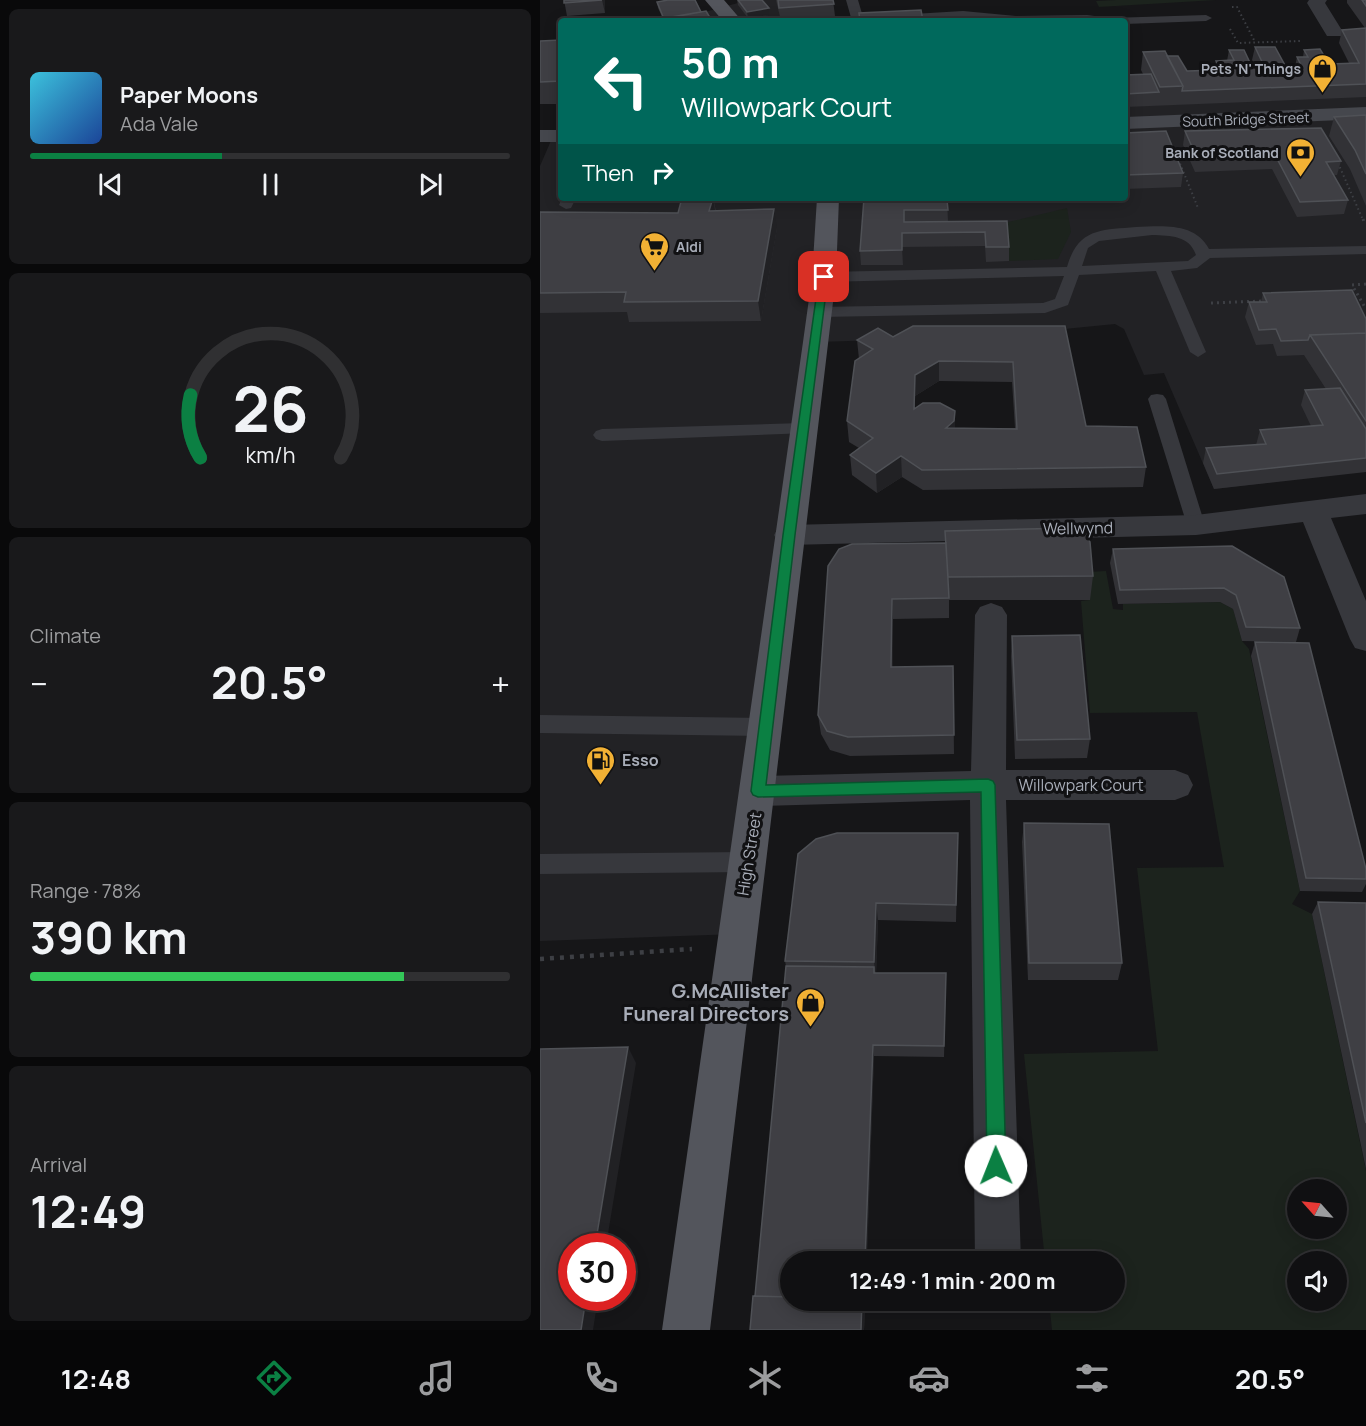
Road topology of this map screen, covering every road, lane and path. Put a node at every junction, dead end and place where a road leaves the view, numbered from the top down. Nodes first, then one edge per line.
1 (714, 0) edge
2 (852, 0) edge
3 (1318, 0) edge
4 (1228, 8) dead end
5 (730, 18) edge
6 (857, 18) edge
7 (903, 18) edge
8 (998, 18) edge
9 (1035, 18) edge
10 (1100, 18) edge
11 (1206, 18) joint
12 (1128, 20) edge
13 (1334, 32) joint
14 (1256, 42) junction
15 (1366, 114) edge
16 (1309, 116) junction
17 (1164, 122) junction
18 (1128, 123) edge
19 (540, 136) edge
20 (558, 136) edge
21 (828, 201) edge
22 (1366, 228) edge
23 (1189, 235) junction
24 (1366, 250) edge
25 (1203, 254) junction
26 (1161, 266) junction
27 (1073, 272) junction
28 (824, 277) junction
29 (1366, 284) edge
30 (1360, 298) junction
31 (1348, 299) edge
32 (1267, 301) edge
33 (1223, 303) dead end
34 (1366, 309) edge
35 (819, 312) junction
36 (1198, 352) dead end
37 (1157, 399) dead end
38 (802, 429) junction
39 (602, 435) dead end
40 (1366, 504) edge
41 (1313, 511) junction
42 (1196, 525) junction
43 (789, 535) junction
44 (991, 615) dead end
45 (1366, 639) edge
46 (540, 724) edge
47 (767, 727) junction
48 (988, 785) junction
49 (1174, 785) dead end
50 (758, 791) junction
51 (747, 862) junction
52 (540, 864) edge
53 (735, 946) junction
54 (540, 959) edge
55 (998, 1251) edge
56 (686, 1330) edge

1 - 5 main road
2 - 6 lane
3 - 13 street
4 - 14 path
7 - 8 lane
9 - 10 lane
11 - 12 lane
11 - 14 path
13 - 14 path
15 - 16 main road, South Bridge Street
16 - 17 main road, South Bridge Street
16 - 22 path
17 - 18 main road, South Bridge Street
17 - 23 path
19 - 20 main road
21 - 28 main road, High Street
23 - 25 lane
23 - 27 lane
24 - 25 lane
25 - 26 lane
26 - 27 lane
26 - 36 lane
27 - 28 lane
27 - 35 lane
28 - 35 main road, High Street
29 - 30 path
30 - 31 path
30 - 34 path
32 - 33 path
35 - 38 main road, High Street
37 - 42 lane
38 - 39 lane
38 - 43 main road, High Street
40 - 41 street, Wellwynd
41 - 42 street, Wellwynd
41 - 45 street
42 - 43 street, Wellwynd
43 - 47 main road, High Street
44 - 48 street
46 - 47 lane
47 - 50 main road, High Street
48 - 49 street, Willowpark Court
48 - 50 street, Willowpark Court
48 - 55 street
50 - 51 main road, High Street
51 - 52 lane
51 - 53 main road, High Street
53 - 54 path
53 - 56 main road, High Street

